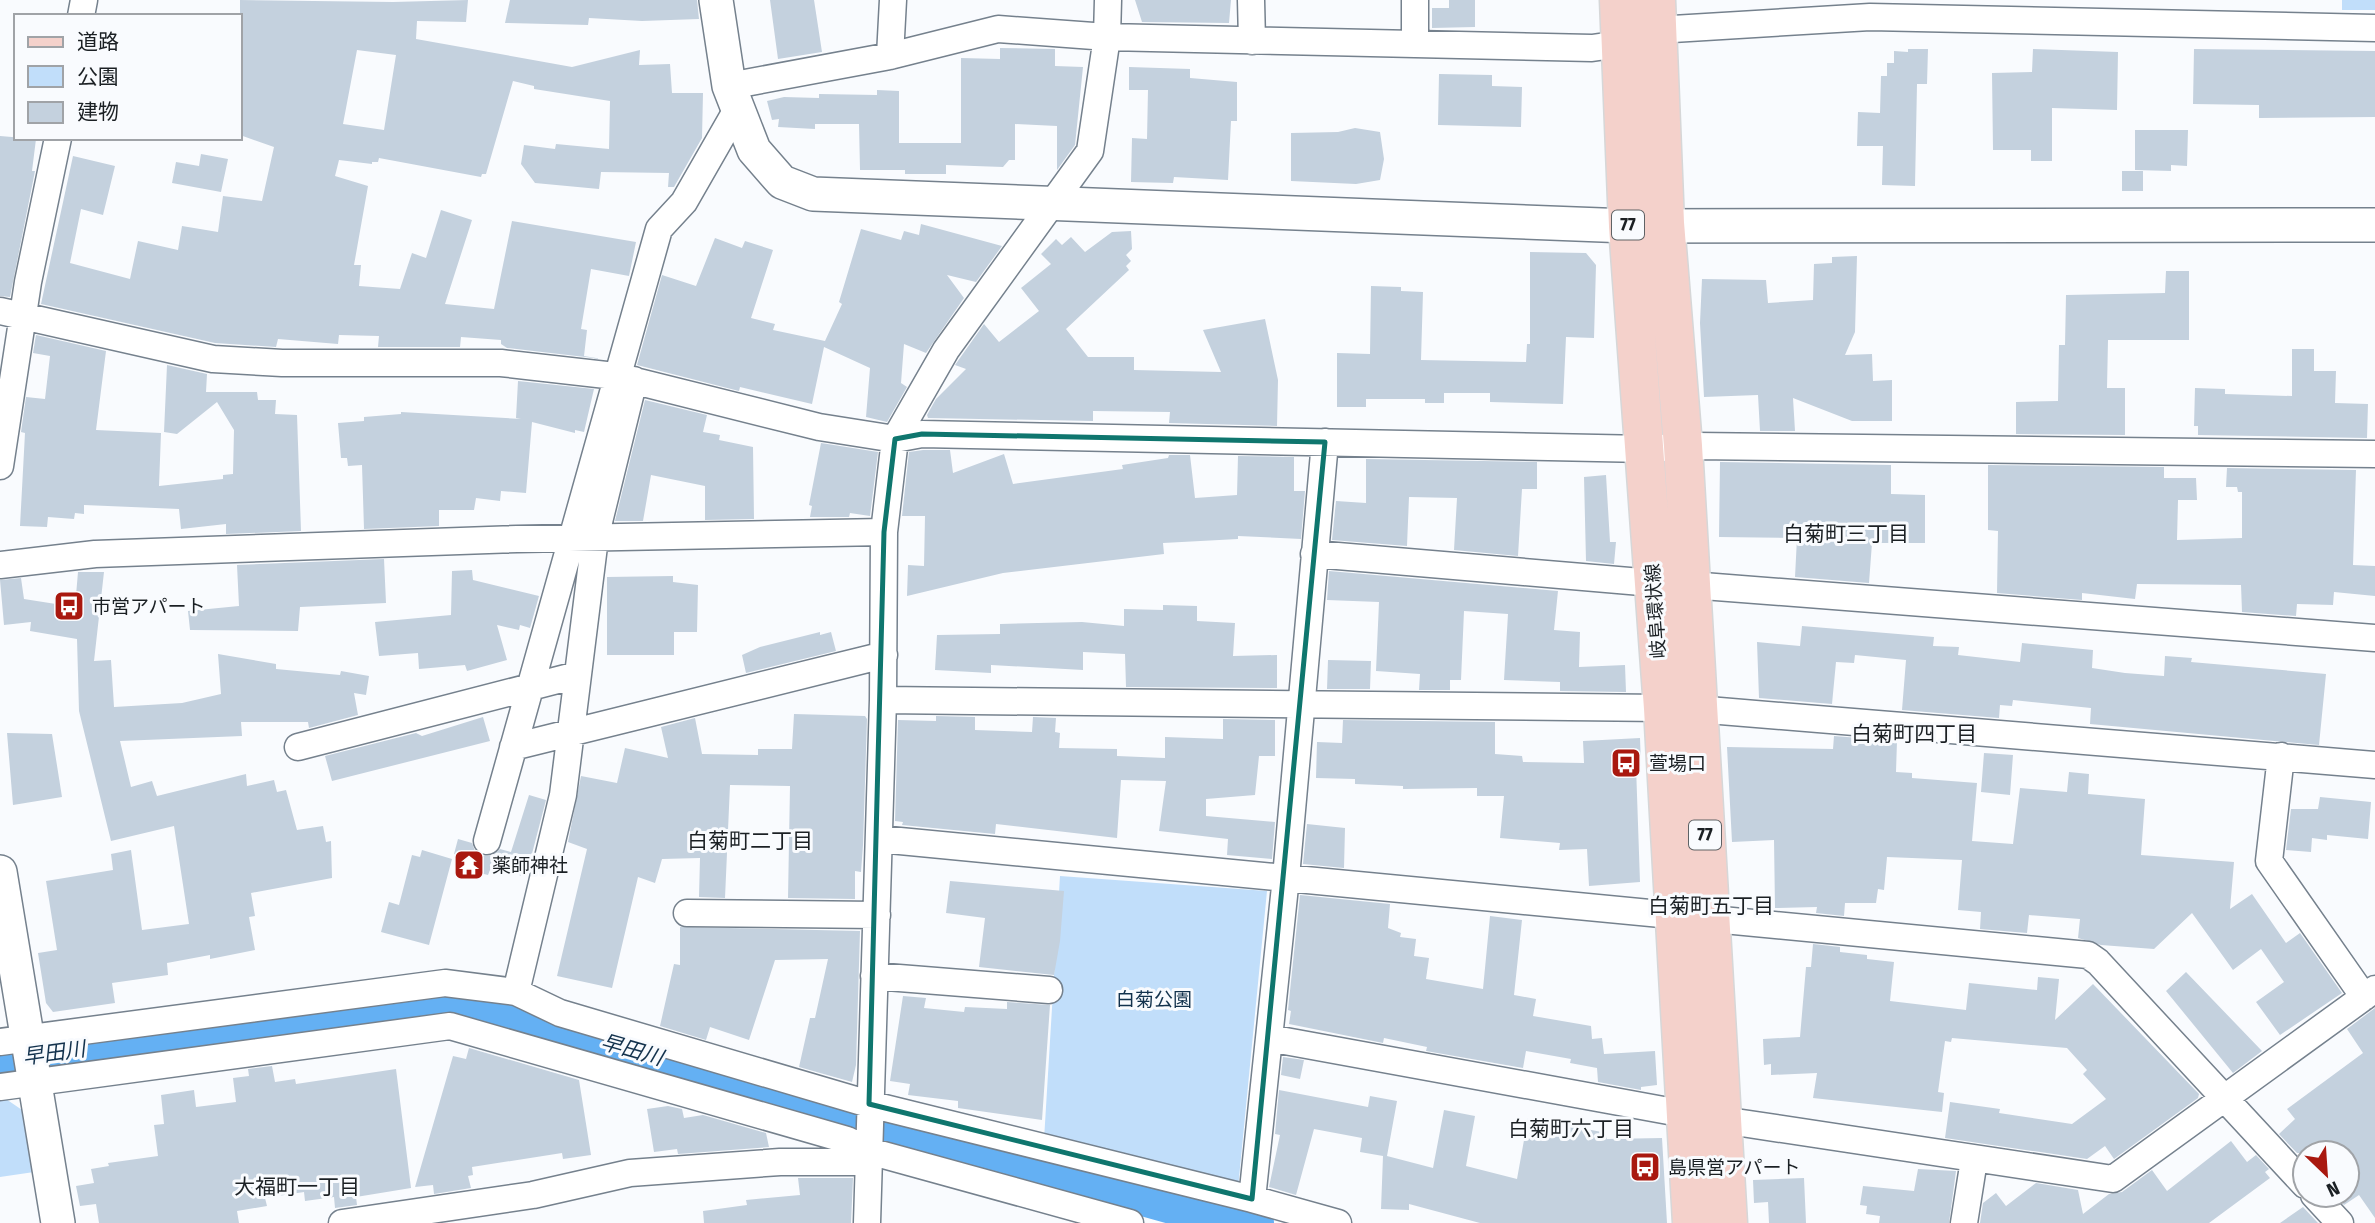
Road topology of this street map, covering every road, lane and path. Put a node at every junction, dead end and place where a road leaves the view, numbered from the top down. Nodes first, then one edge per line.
1 (716, 0) edge
2 (893, 0) edge
3 (1108, 0) edge
4 (1251, 0) edge
5 (1415, 0) edge
6 (1619, 0) edge
7 (1869, 8) edge
8 (2316, 12) edge
9 (1656, 15) edge
10 (2375, 28) edge
11 (1107, 37) junction
12 (1252, 41) junction
13 (1415, 44) junction
14 (1620, 44) junction
15 (890, 56) junction
16 (734, 96) junction
17 (58, 140) edge
18 (1054, 202) junction
19 (1647, 224) junction
20 (2375, 225) edge
21 (12, 313) edge
22 (625, 378) junction
23 (895, 439) junction
24 (1325, 442) junction
25 (1683, 446) junction
26 (1646, 449) junction
27 (2375, 454) edge
28 (0, 466) edge
29 (884, 533) junction
30 (583, 538) junction
31 (1314, 554) junction
32 (0, 565) edge
33 (1653, 583) junction
34 (1690, 585) junction
35 (2375, 638) edge
36 (884, 655) junction
37 (577, 675) junction
38 (530, 687) junction
39 (883, 700) junction
40 (1302, 704) junction
41 (1679, 708) junction
42 (569, 734) junction
43 (298, 747) dead end
44 (513, 747) junction
45 (2281, 756) junction
46 (2375, 765) edge
47 (879, 839) junction
48 (487, 841) dead end
49 (0, 872) edge
50 (1286, 877) junction
51 (687, 914) dead end
52 (877, 915) junction
53 (1693, 917) junction
54 (874, 976) junction
55 (1049, 990) dead end
56 (516, 992) junction
57 (2370, 993) edge
58 (1269, 1038) junction
59 (13, 1040) edge
60 (33, 1079) junction
61 (0, 1087) edge
62 (2224, 1098) junction
63 (869, 1106) junction
64 (1685, 1114) junction
65 (1722, 1120) junction
66 (869, 1149) junction
67 (1974, 1160) junction
68 (2291, 1170) edge
69 (1252, 1199) junction
70 (2327, 1209) edge
71 (58, 1223) edge
72 (342, 1223) edge
73 (867, 1223) edge
74 (1130, 1223) edge
75 (1338, 1223) edge
76 (1692, 1223) edge
77 (1728, 1223) edge
78 (1964, 1223) edge
79 (2340, 1223) edge

1 - 16 street
2 - 15 street
3 - 11 street
4 - 12 street
5 - 13 street
6 - 14 main road, 岐阜環状線 / 77
7 - 8 street
7 - 9 street
8 - 10 street
9 - 19 main road, 岐阜環状線 / 77
11 - 12 street
11 - 15 street
11 - 18 street
12 - 13 street
13 - 14 street
14 - 19 main road, 岐阜環状線 / 77
15 - 16 street
16 - 18 street
16 - 22 street
17 - 21 street
18 - 19 street
18 - 23 street
19 - 20 street
19 - 25 main road, 岐阜環状線 / 77
19 - 26 main road, 岐阜環状線 / 77
21 - 22 street
21 - 28 street
22 - 23 street
22 - 30 street
23 - 24 street
23 - 29 street
24 - 26 street
24 - 31 street
25 - 26 street
25 - 27 street
25 - 34 main road, 岐阜環状線 / 77
26 - 33 main road, 岐阜環状線 / 77
29 - 30 street
29 - 36 street
30 - 32 street
30 - 37 street
30 - 38 street
31 - 33 street
31 - 40 street
33 - 41 main road, 岐阜環状線 / 77
34 - 35 street
34 - 41 main road, 岐阜環状線 / 77
36 - 39 street
36 - 42 street
37 - 38 street
37 - 42 street
38 - 43 street
38 - 44 street
39 - 40 street
39 - 47 street
40 - 41 street
40 - 50 street
41 - 45 street
41 - 53 main road, 岐阜環状線 / 77
42 - 44 street
42 - 56 street
44 - 48 street
45 - 46 street
45 - 57 street
47 - 50 street
47 - 52 street
49 - 59 street
50 - 53 street
50 - 58 street
51 - 52 street
52 - 54 street
53 - 62 street
53 - 64 main road, 岐阜環状線 / 77
53 - 65 main road, 岐阜環状線 / 77
54 - 55 street
54 - 63 street
56 - 59 street
56 - 63 street
57 - 62 street
58 - 64 street
58 - 69 street
59 - 60 street
60 - 61 street
60 - 66 street
60 - 71 street
62 - 67 street
62 - 68 street
63 - 66 street
63 - 69 street
64 - 76 main road, 岐阜環状線 / 77
65 - 67 street
65 - 77 main road, 岐阜環状線 / 77
66 - 72 street
66 - 73 street
66 - 74 street
67 - 78 street
69 - 75 street
70 - 79 street

